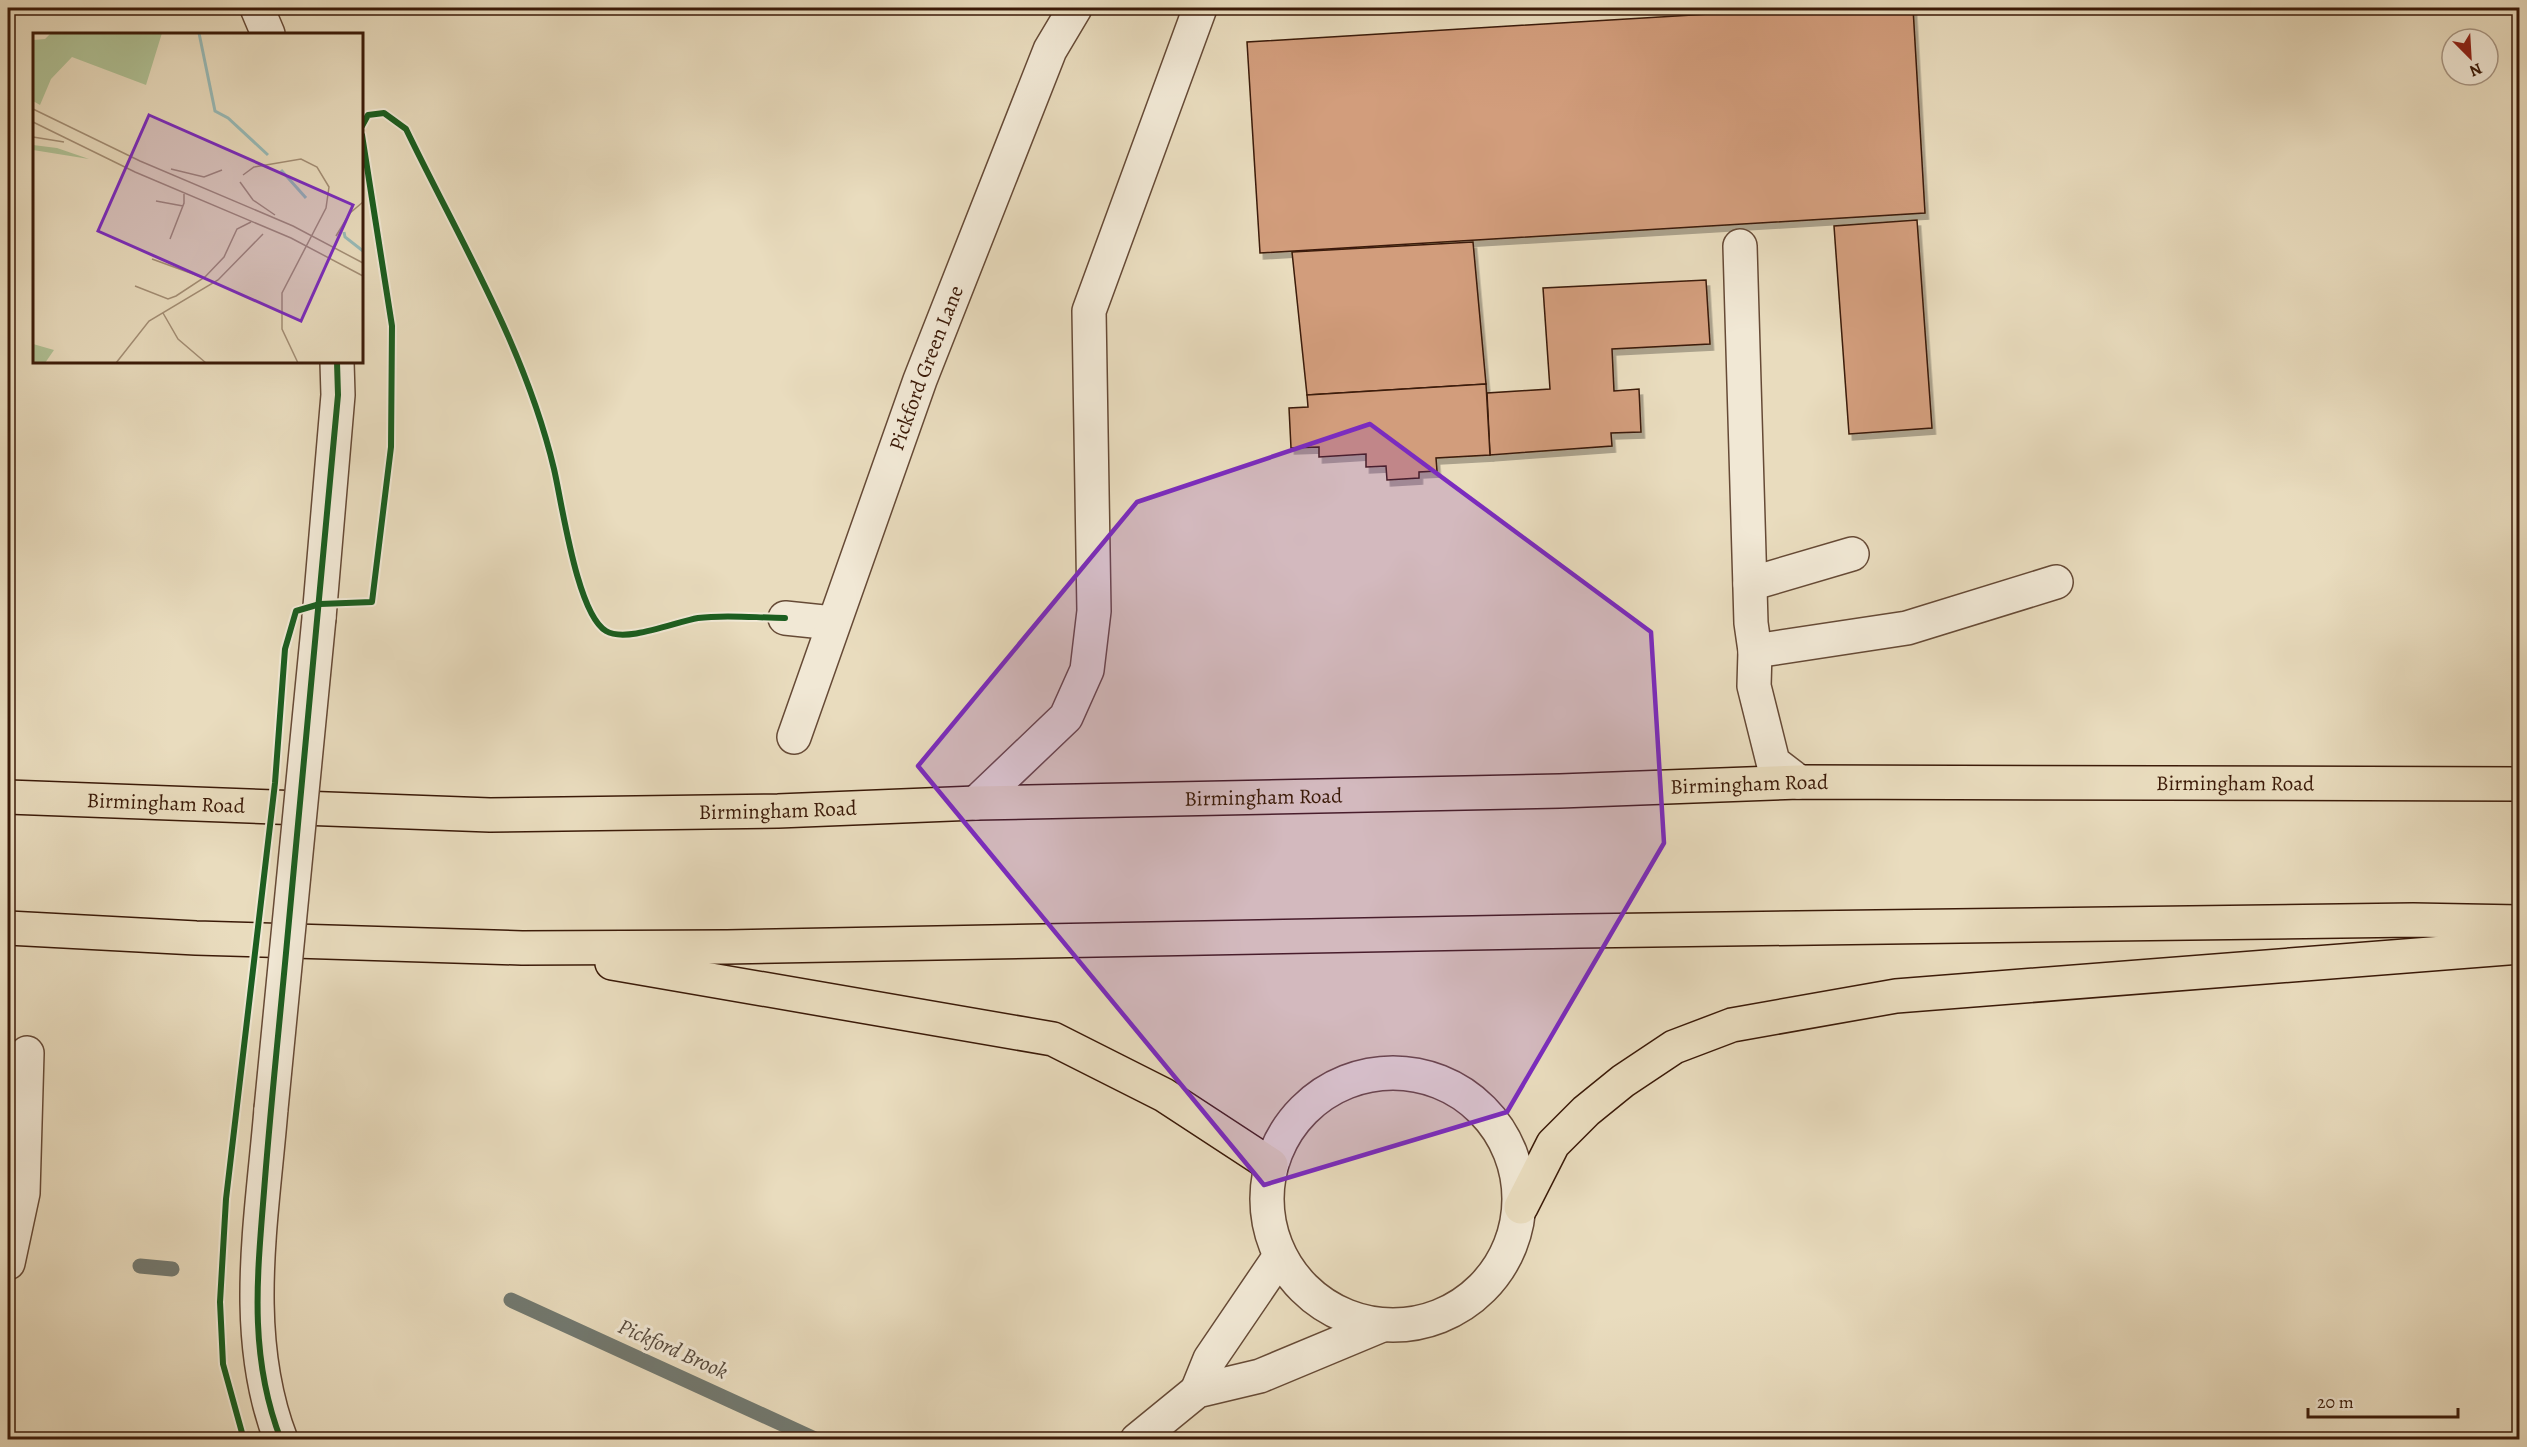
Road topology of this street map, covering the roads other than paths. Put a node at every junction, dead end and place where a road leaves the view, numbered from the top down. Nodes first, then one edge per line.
1 (257, 8) edge
2 (1075, 8) edge
3 (1191, 11) edge
4 (268, 33) edge
5 (1740, 246) dead end
6 (337, 363) edge
7 (1852, 554) dead end
8 (2056, 582) dead end
9 (1750, 584) junction
10 (784, 618) dead end
11 (833, 623) junction
12 (1755, 651) junction
13 (794, 737) dead end
14 (1799, 782) junction
15 (2520, 784) edge
16 (8, 797) edge
17 (976, 803) junction
18 (2520, 922) edge
19 (8, 928) edge
20 (2520, 947) edge
21 (522, 948) junction
22 (27, 1053) dead end
23 (1272, 1165) junction
24 (1521, 1207) junction
25 (1280, 1256) junction
26 (8, 1263) edge
27 (1380, 1326) junction
28 (1197, 1391) junction
29 (281, 1440) edge
30 (1137, 1440) edge

1 - 4 street
2 - 11 street, Pickford Green Lane
3 - 17 street
5 - 9 street
6 - 29 street, bridge
7 - 9 street
8 - 12 street
9 - 12 street
10 - 11 street
11 - 13 street, Pickford Green Lane
12 - 14 street
14 - 15 highway, Birmingham Road
14 - 17 highway, Birmingham Road
16 - 17 highway, Birmingham Road
18 - 21 highway
19 - 21 highway
20 - 24 highway
21 - 23 highway
22 - 26 street
23 - 24 street
23 - 25 street
24 - 27 street
25 - 27 street
25 - 28 street
27 - 28 street
28 - 30 street

